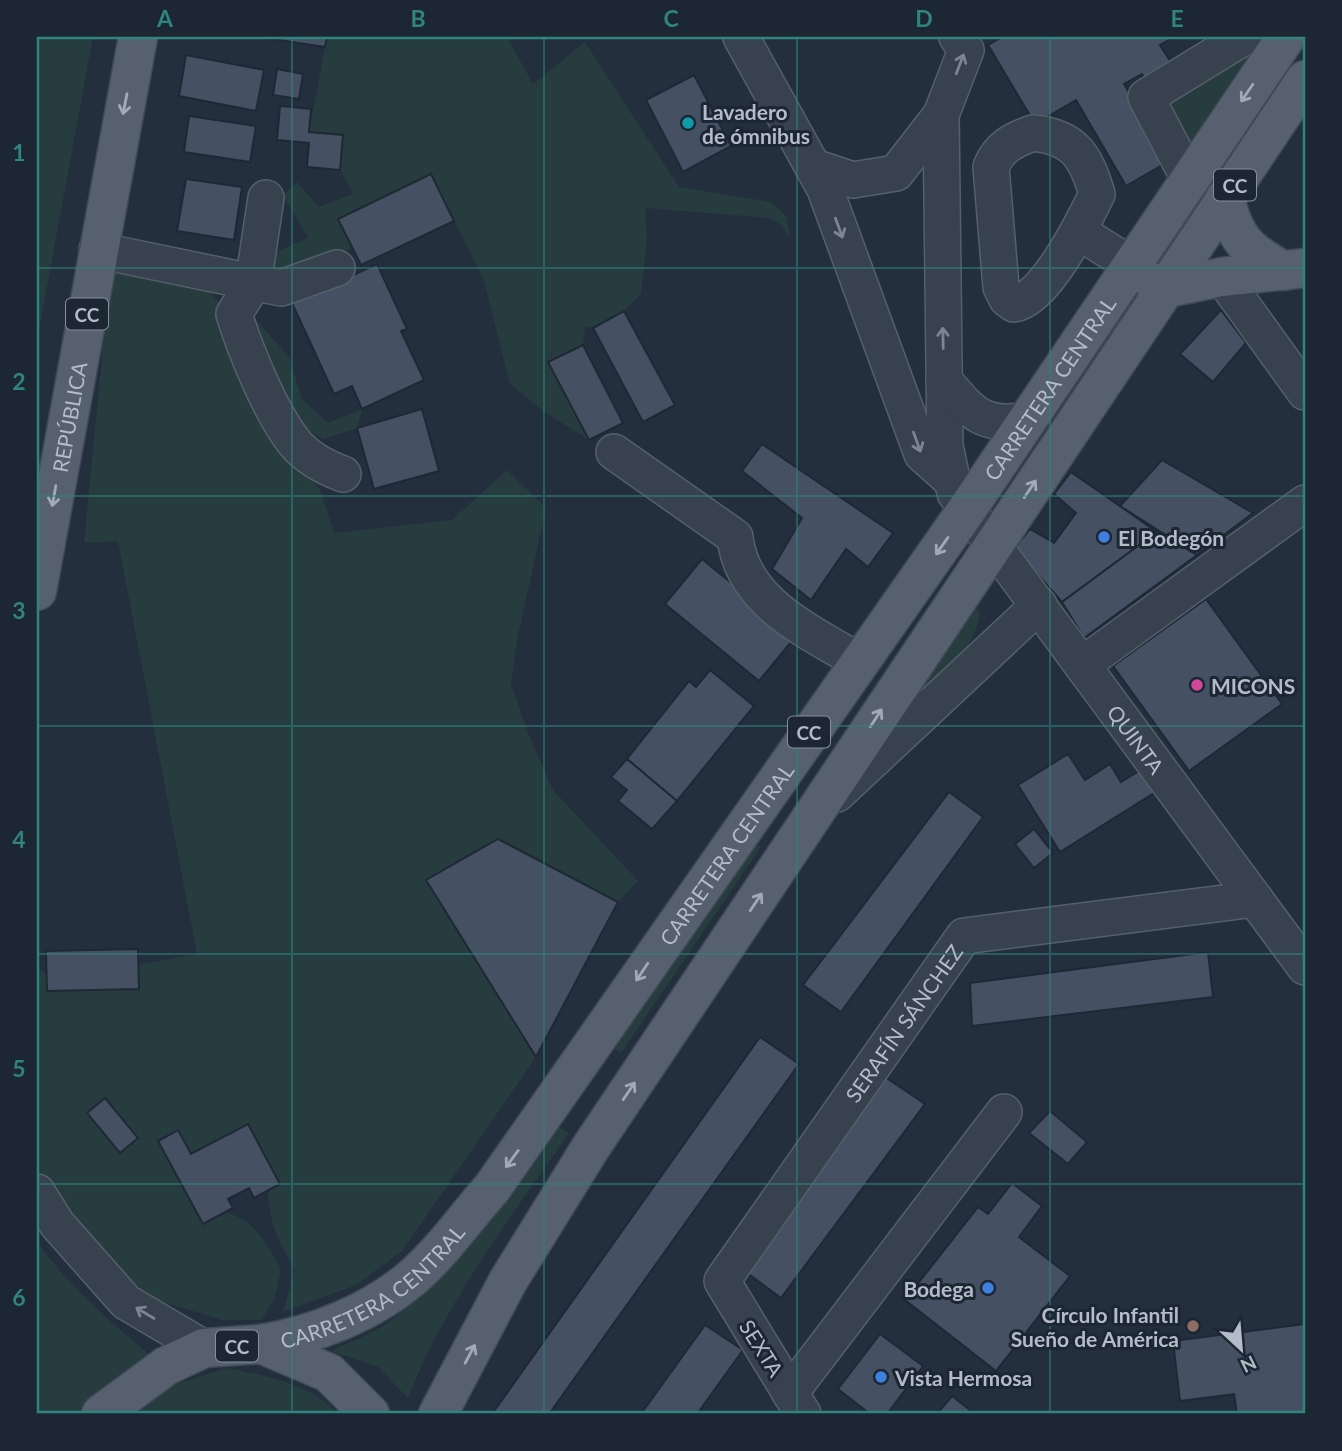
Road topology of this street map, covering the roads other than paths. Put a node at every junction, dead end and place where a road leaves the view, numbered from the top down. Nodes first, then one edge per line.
1 (138, 37) edge
2 (741, 37) edge
3 (957, 37) edge
4 (1244, 37) edge
5 (1286, 37) edge
6 (1305, 80) edge
7 (941, 115) junction
8 (814, 167) junction
9 (1189, 179) junction
10 (266, 198) dead end
11 (1226, 198) junction
12 (1079, 232) dead end
13 (97, 250) junction
14 (1130, 264) junction
15 (337, 268) dead end
16 (1295, 270) edge
17 (1222, 277) junction
18 (253, 284) junction
19 (1163, 289) junction
20 (944, 380) junction
21 (1305, 392) edge
22 (1028, 420) junction
23 (614, 452) dead end
24 (343, 474) dead end
25 (959, 494) junction
26 (1305, 503) edge
27 (992, 546) junction
28 (37, 591) edge
29 (1039, 605) junction
30 (860, 662) junction
31 (1082, 665) junction
32 (812, 816) junction
33 (1255, 899) junction
34 (1305, 967) edge
35 (1004, 1112) dead end
36 (37, 1192) edge
37 (722, 1281) joint
38 (261, 1344) junction
39 (204, 1348) junction
40 (797, 1403) edge
41 (102, 1414) edge
42 (370, 1414) edge
43 (438, 1414) edge

1 -> 13 main road, REPÚBLICA / CC
2 - 8 street
7 -> 3 street
4 - 9 street
5 -> 9 main road, CARRETERA CENTRAL / CC
6 - 11 main road, CARRETERA CENTRAL / CC
7 - 8 street
20 -> 7 street
8 -> 25 street
9 - 14 main road, CARRETERA CENTRAL / CC
10 - 18 street
11 - 16 main road
11 - 19 main road, CARRETERA CENTRAL / CC
12 - 14 street
13 - 18 street
13 -> 28 main road, REPÚBLICA / CC
14 - 19 main road
14 - 22 main road, CARRETERA CENTRAL / CC
15 - 18 street
16 - 17 main road
17 - 19 main road
17 - 21 street
18 - 24 street
27 -> 19 main road, CARRETERA CENTRAL / CC
20 - 22 street
20 - 25 street
22 - 25 main road, CARRETERA CENTRAL / CC
23 - 30 street
25 - 27 street, QUINTA
25 -> 30 main road, CARRETERA CENTRAL / CC
26 - 31 street
27 - 29 street, QUINTA
32 -> 27 main road, CARRETERA CENTRAL / CC
29 - 31 street, QUINTA
29 - 32 street
30 -> 38 main road, CARRETERA CENTRAL / CC
31 - 33 street, QUINTA
43 -> 32 main road, CARRETERA CENTRAL / CC
33 - 34 street, QUINTA
33 - 37 street, SERAFÍN SÁNCHEZ
35 - 40 street
39 -> 36 street
37 - 40 street, SEXTA
38 - 39 main road, CC
38 - 42 main road, CC
39 - 41 main road, CC

